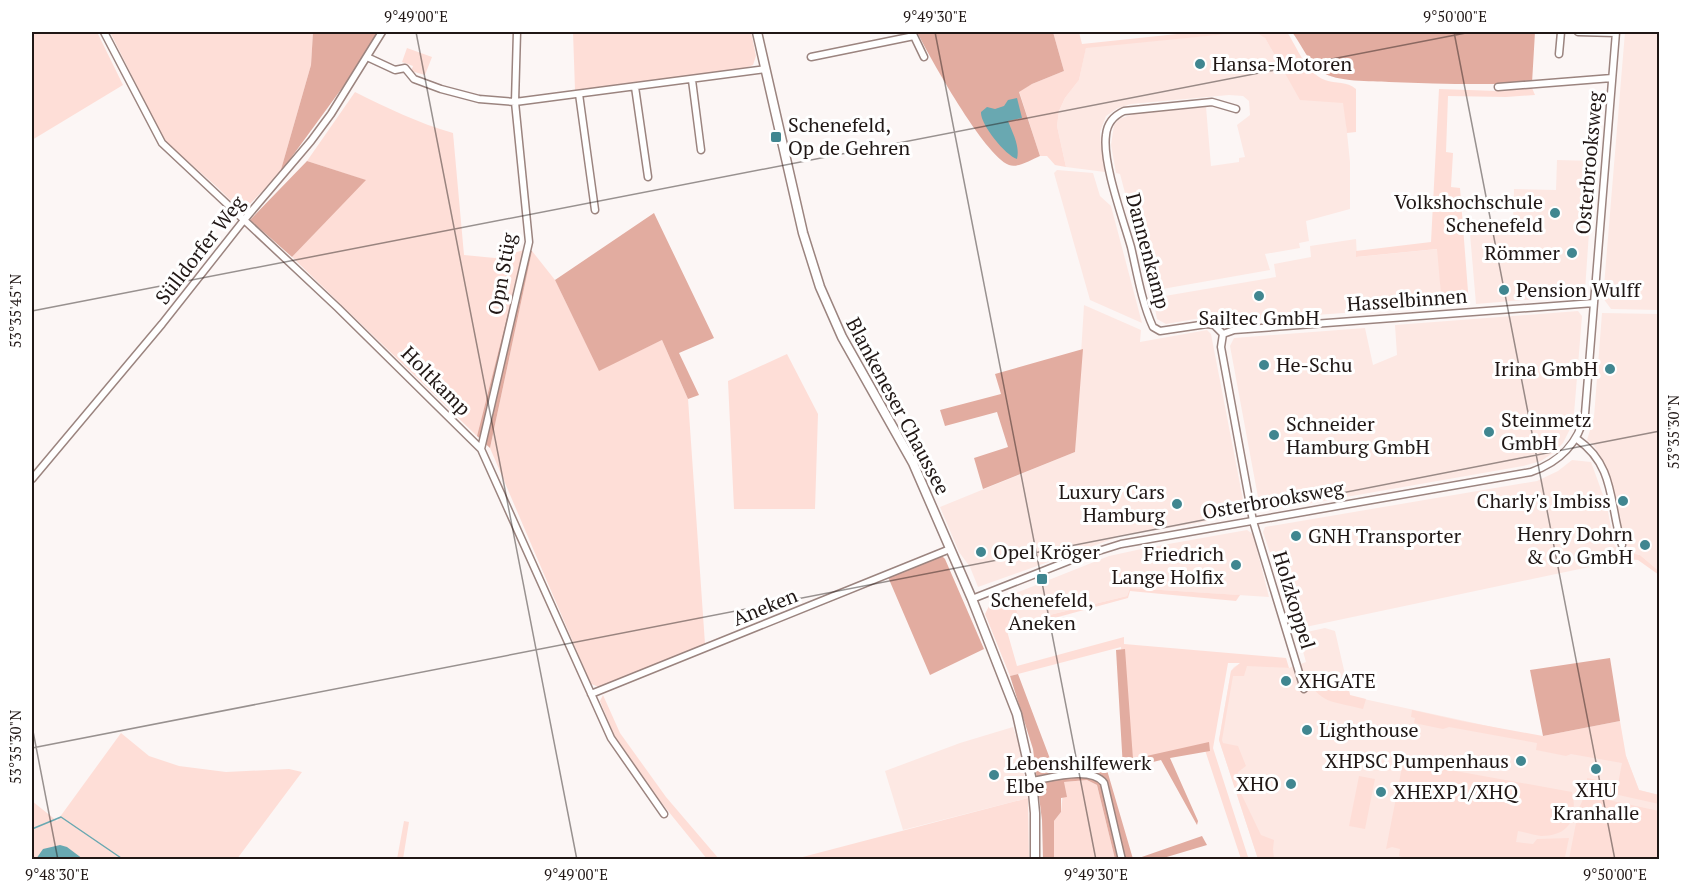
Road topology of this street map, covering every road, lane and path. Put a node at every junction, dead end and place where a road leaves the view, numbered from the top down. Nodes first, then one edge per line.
1 (104, 32) edge
2 (382, 32) edge
3 (517, 32) edge
4 (757, 32) edge
5 (1561, 32) edge
6 (1578, 32) edge
7 (1616, 32) edge
8 (913, 34) edge
9 (1558, 54) dead end
10 (367, 57) junction
11 (811, 57) dead end
12 (924, 57) dead end
13 (766, 69) junction
14 (1612, 78) junction
15 (692, 80) junction
16 (635, 87) junction
17 (1498, 87) dead end
18 (579, 94) junction
19 (515, 102) junction
20 (1236, 109) dead end
21 (701, 150) dead end
22 (648, 177) dead end
23 (595, 210) dead end
24 (244, 220) junction
25 (1594, 303) junction
26 (1223, 334) junction
27 (1576, 439) junction
28 (481, 449) junction
29 (32, 479) edge
30 (1253, 520) junction
31 (1622, 545) dead end
32 (950, 549) junction
33 (972, 599) junction
34 (1304, 689) dead end
35 (591, 694) junction
36 (1032, 781) junction
37 (664, 814) dead end
38 (1035, 860) edge
39 (1122, 860) edge

1 - 24 street, Holtkamp
2 - 10 street, Sülldorfer Weg
3 - 19 street, Opn Stüg
4 - 13 main road, Blankeneser Chaussee
5 - 9 street
6 - 7 street
7 - 14 street, Osterbrooksweg
8 - 11 street
8 - 12 street
10 - 19 street
10 - 24 street, Sülldorfer Weg
13 - 15 street
13 - 32 main road, Blankeneser Chaussee
14 - 17 street
14 - 25 street, Osterbrooksweg
15 - 16 street
15 - 21 street
16 - 18 street
16 - 22 street
18 - 19 street
18 - 23 street
19 - 28 street, Opn Stüg
20 - 26 street, Dannenkamp
24 - 28 street, Holtkamp
24 - 29 street, Sülldorfer Weg
25 - 26 street, Hasselbinnen
25 - 27 street, Osterbrooksweg
26 - 30 street
27 - 30 street, Osterbrooksweg
27 - 31 street
28 - 35 street, Holtkamp
30 - 33 street, Osterbrooksweg
30 - 34 street, Holzkoppel
32 - 33 main road, Blankeneser Chaussee
32 - 35 street, Aneken
33 - 36 main road, Blankeneser Chaussee
35 - 37 street, Holtkamp
36 - 38 main road, Blankeneser Chaussee
36 - 39 street

